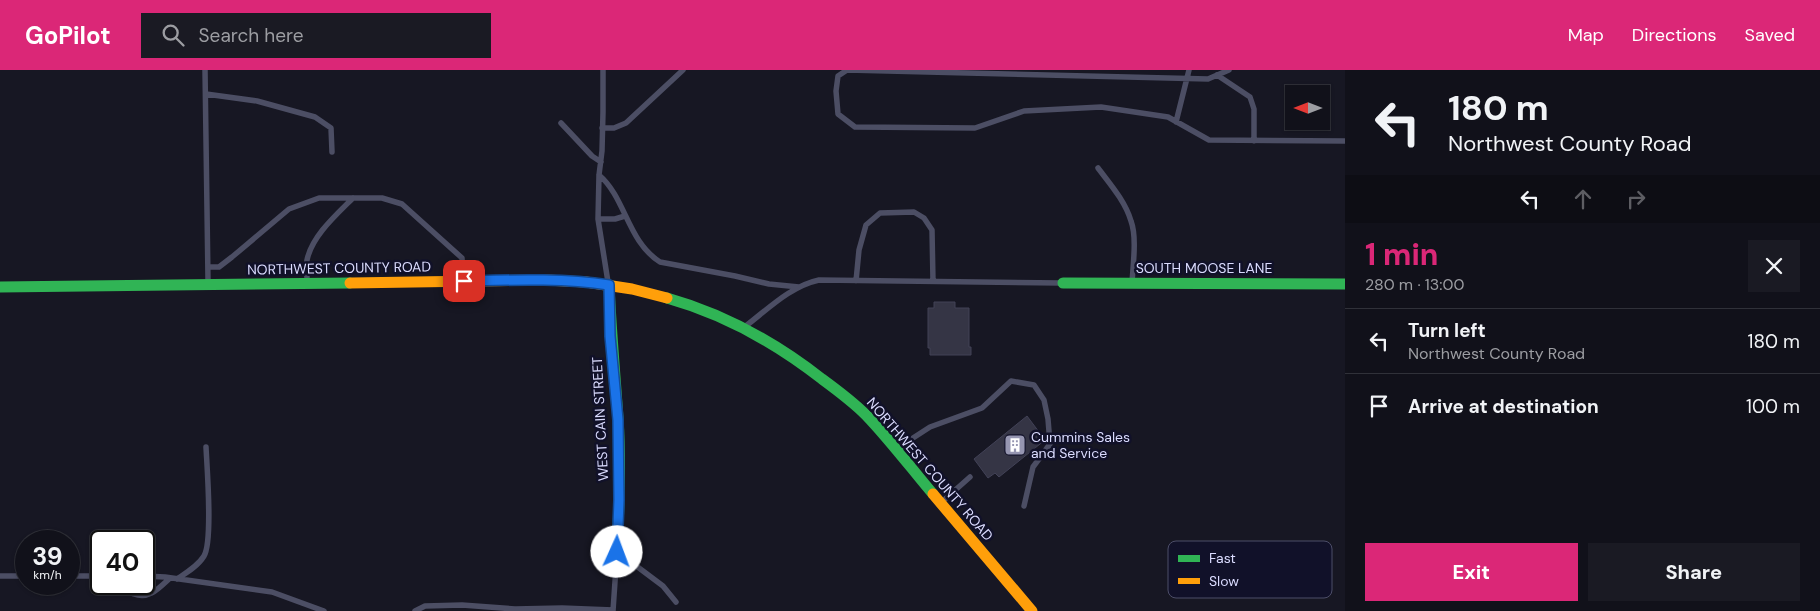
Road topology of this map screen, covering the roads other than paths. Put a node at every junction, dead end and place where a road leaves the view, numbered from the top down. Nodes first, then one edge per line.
1 (205, 70) edge
2 (602, 70) edge
3 (682, 70) edge
4 (1189, 70) edge
5 (1229, 70) edge
6 (838, 73) edge
7 (1217, 75) junction
8 (1187, 78) junction
9 (206, 94) junction
10 (1176, 122) junction
11 (562, 123) dead end
12 (602, 128) junction
13 (1254, 140) junction
14 (1345, 141) edge
15 (332, 152) dead end
16 (600, 162) junction
17 (1098, 168) dead end
18 (599, 175) junction
19 (353, 198) junction
20 (625, 216) junction
21 (598, 219) junction
22 (208, 268) junction
23 (464, 281) junction
24 (856, 281) junction
25 (933, 282) junction
26 (306, 283) junction
27 (1064, 283) joint
28 (1132, 283) junction
29 (1345, 284) edge
30 (208, 285) junction
31 (609, 285) junction
32 (799, 287) junction
33 (0, 288) edge
34 (744, 327) junction
35 (206, 447) dead end
36 (898, 453) junction
37 (970, 478) dead end
38 (940, 503) junction
39 (1024, 506) dead end
40 (617, 552) junction
41 (0, 576) edge
42 (15, 576) edge
43 (155, 577) edge
44 (170, 578) junction
45 (177, 579) junction
46 (155, 591) edge
47 (676, 602) dead end
48 (613, 610) edge
49 (324, 611) edge
50 (415, 611) edge
51 (1032, 611) edge

1 - 9 lane
2 - 12 lane
3 - 12 lane
4 - 8 lane
5 - 7 lane
6 - 8 lane
6 - 10 lane
7 - 8 lane
7 - 13 lane
8 - 10 lane
9 - 15 lane
9 - 22 lane
10 - 13 lane
11 - 16 lane
12 - 16 lane
13 - 14 lane
16 - 18 lane
17 - 28 lane
18 - 20 lane
18 - 21 lane
19 - 22 lane
19 - 23 lane
19 - 26 lane
20 - 21 lane
20 - 32 lane
21 - 31 lane
22 - 30 lane
23 - 26 main road, NORTHWEST COUNTY ROAD
23 - 31 main road, NORTHWEST COUNTY ROAD
24 - 25 lane
24 - 25 lane
24 - 32 lane
25 - 27 lane
26 - 30 main road, NORTHWEST COUNTY ROAD
27 - 28 main road, SOUTH MOOSE LANE
28 - 29 main road, SOUTH MOOSE LANE
30 - 33 main road, NORTHWEST COUNTY ROAD
31 - 34 main road, NORTHWEST COUNTY ROAD
31 - 40 main road, WEST CAIN STREET
32 - 34 lane
34 - 36 main road, NORTHWEST COUNTY ROAD
35 - 45 lane
36 - 38 main road, NORTHWEST COUNTY ROAD
36 - 39 lane
37 - 38 lane
38 - 51 main road, NORTHWEST COUNTY ROAD
40 - 47 lane
40 - 48 lane
41 - 42 lane
43 - 44 lane
44 - 45 lane
44 - 46 lane
45 - 49 lane
48 - 50 lane

